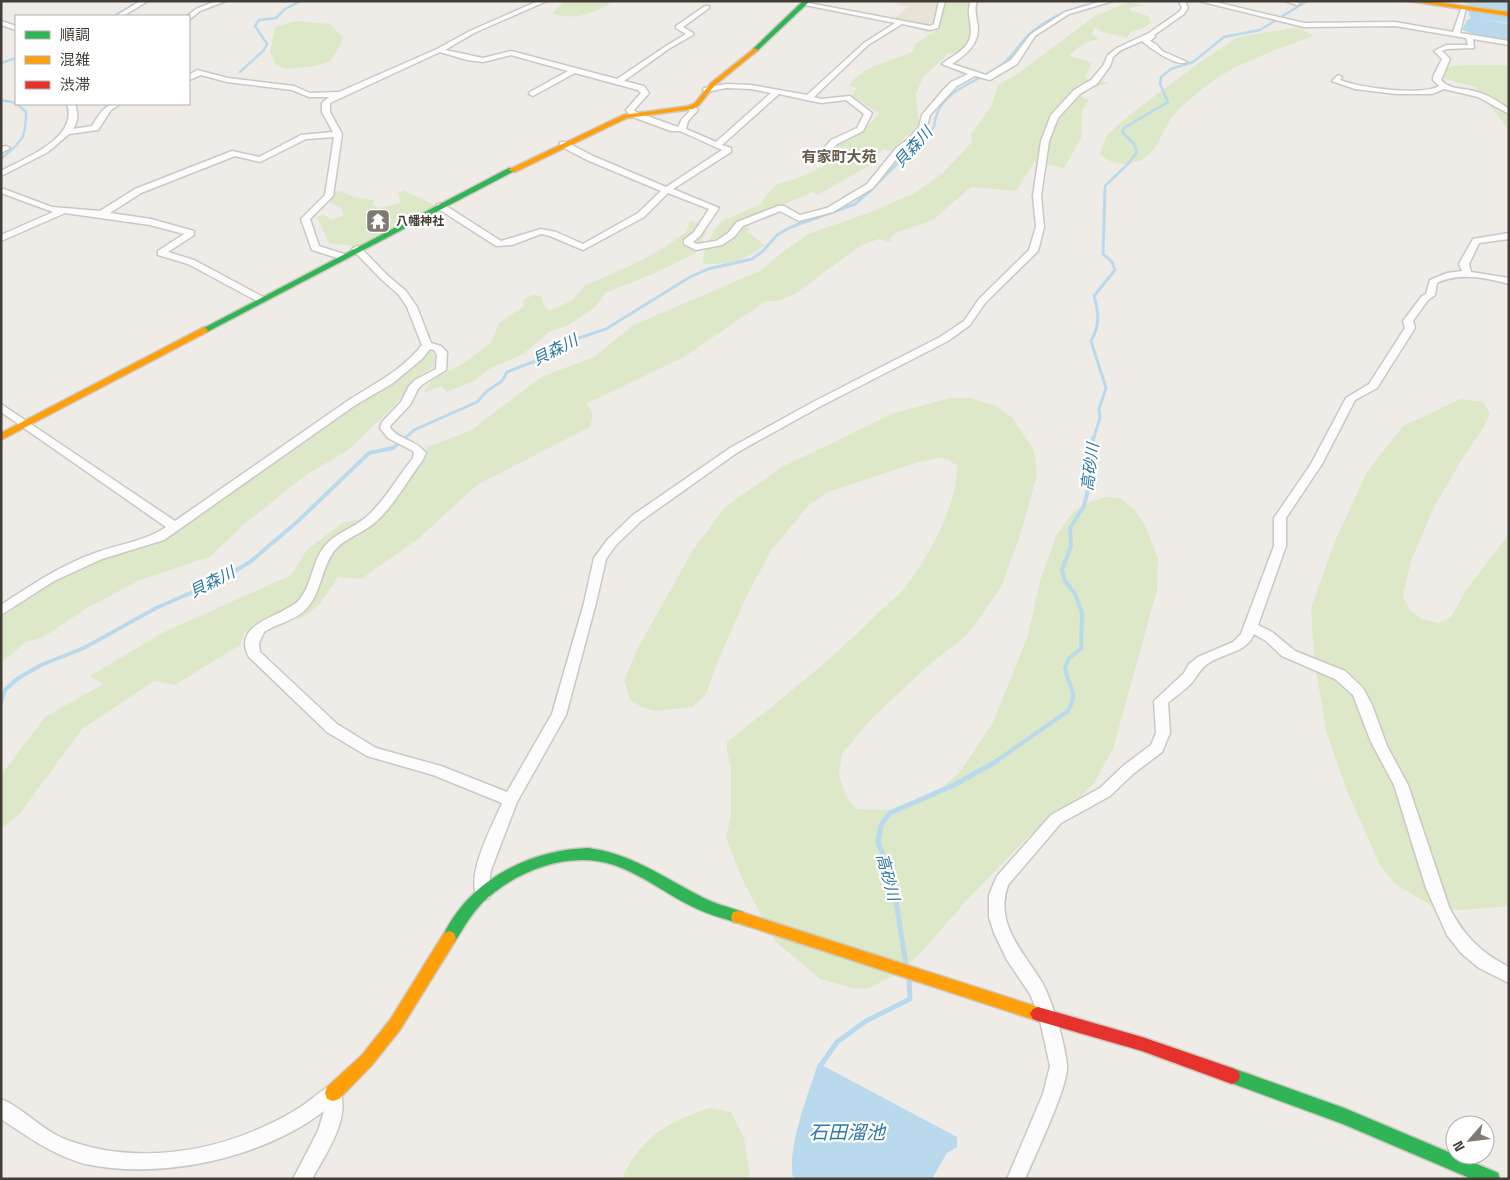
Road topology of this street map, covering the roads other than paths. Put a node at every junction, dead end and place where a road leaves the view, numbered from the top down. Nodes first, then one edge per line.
1 (145, 1) edge
2 (223, 1) edge
3 (544, 1) edge
4 (942, 1) edge
5 (974, 1) edge
6 (1110, 1) edge
7 (1182, 1) edge
8 (1202, 1) edge
9 (1288, 1) edge
10 (1412, 1) edge
11 (802, 2) edge
12 (1296, 3) dead end
13 (707, 7) dead end
14 (1468, 10) junction
15 (1509, 14) edge
16 (121, 15) edge
17 (190, 17) edge
18 (1, 23) edge
19 (900, 23) junction
20 (15, 28) edge
21 (1151, 34) junction
22 (1456, 34) junction
23 (1469, 36) junction
24 (1509, 43) edge
25 (439, 50) junction
26 (1183, 62) dead end
27 (574, 70) junction
28 (978, 75) junction
29 (190, 77) edge
30 (1338, 77) dead end
31 (618, 82) junction
32 (1444, 86) junction
33 (707, 90) junction
34 (777, 92) junction
35 (340, 94) junction
36 (533, 94) dead end
37 (809, 98) junction
38 (71, 105) edge
39 (114, 105) edge
40 (691, 108) junction
41 (1509, 112) edge
42 (633, 114) junction
43 (682, 129) junction
44 (68, 132) junction
45 (338, 134) junction
46 (563, 144) junction
47 (716, 145) junction
48 (818, 160) dead end
49 (1, 174) edge
50 (1, 190) edge
51 (666, 190) junction
52 (440, 206) junction
53 (62, 210) junction
54 (102, 214) junction
55 (1509, 236) edge
56 (1, 238) edge
57 (357, 249) junction
58 (344, 257) junction
59 (1467, 274) junction
60 (1509, 281) edge
61 (262, 300) junction
62 (427, 345) junction
63 (1, 407) edge
64 (26, 424) junction
65 (1, 437) edge
66 (175, 527) junction
67 (1, 611) edge
68 (1250, 627) junction
69 (510, 800) junction
70 (483, 893) junction
71 (1509, 975) edge
72 (1047, 1016) junction
73 (333, 1093) junction
74 (1, 1108) edge
75 (302, 1179) edge
76 (1016, 1179) edge
77 (1492, 1179) edge

1 - 16 street
2 - 17 street
3 - 25 street
4 - 19 street
5 - 28 street
6 - 28 street
7 - 21 street
8 - 22 street
9 - 12 street
10 - 14 main road
11 - 19 street
11 - 33 main road
13 - 31 street
14 - 15 main road
14 - 22 street
18 - 20 street
19 - 37 street
21 - 26 street
21 - 69 street
22 - 23 street
23 - 24 street
23 - 32 street
25 - 27 street
25 - 35 street
27 - 31 street
27 - 36 street
28 - 51 street
29 - 35 street
30 - 32 street
31 - 42 street
32 - 41 street
33 - 34 street
33 - 40 main road
34 - 37 street
34 - 47 street
35 - 45 street
37 - 48 street
38 - 44 street
39 - 44 street
40 - 42 main road
40 - 43 street
42 - 43 street
42 - 46 main road
43 - 47 street
44 - 49 street
45 - 54 street
45 - 58 street
46 - 51 street
46 - 52 main road
47 - 51 street
50 - 53 street
51 - 52 street
52 - 57 main road
53 - 54 street
53 - 56 street
54 - 61 street
55 - 59 street
57 - 58 main road
57 - 62 street
58 - 61 main road
59 - 60 street
59 - 68 street
61 - 64 main road
62 - 66 street
62 - 69 street
63 - 64 street
64 - 65 main road
64 - 66 street
66 - 67 street
68 - 71 street
68 - 72 street
69 - 70 street
70 - 72 main road
70 - 73 main road
72 - 76 street
72 - 77 main road
73 - 74 street
73 - 75 street

